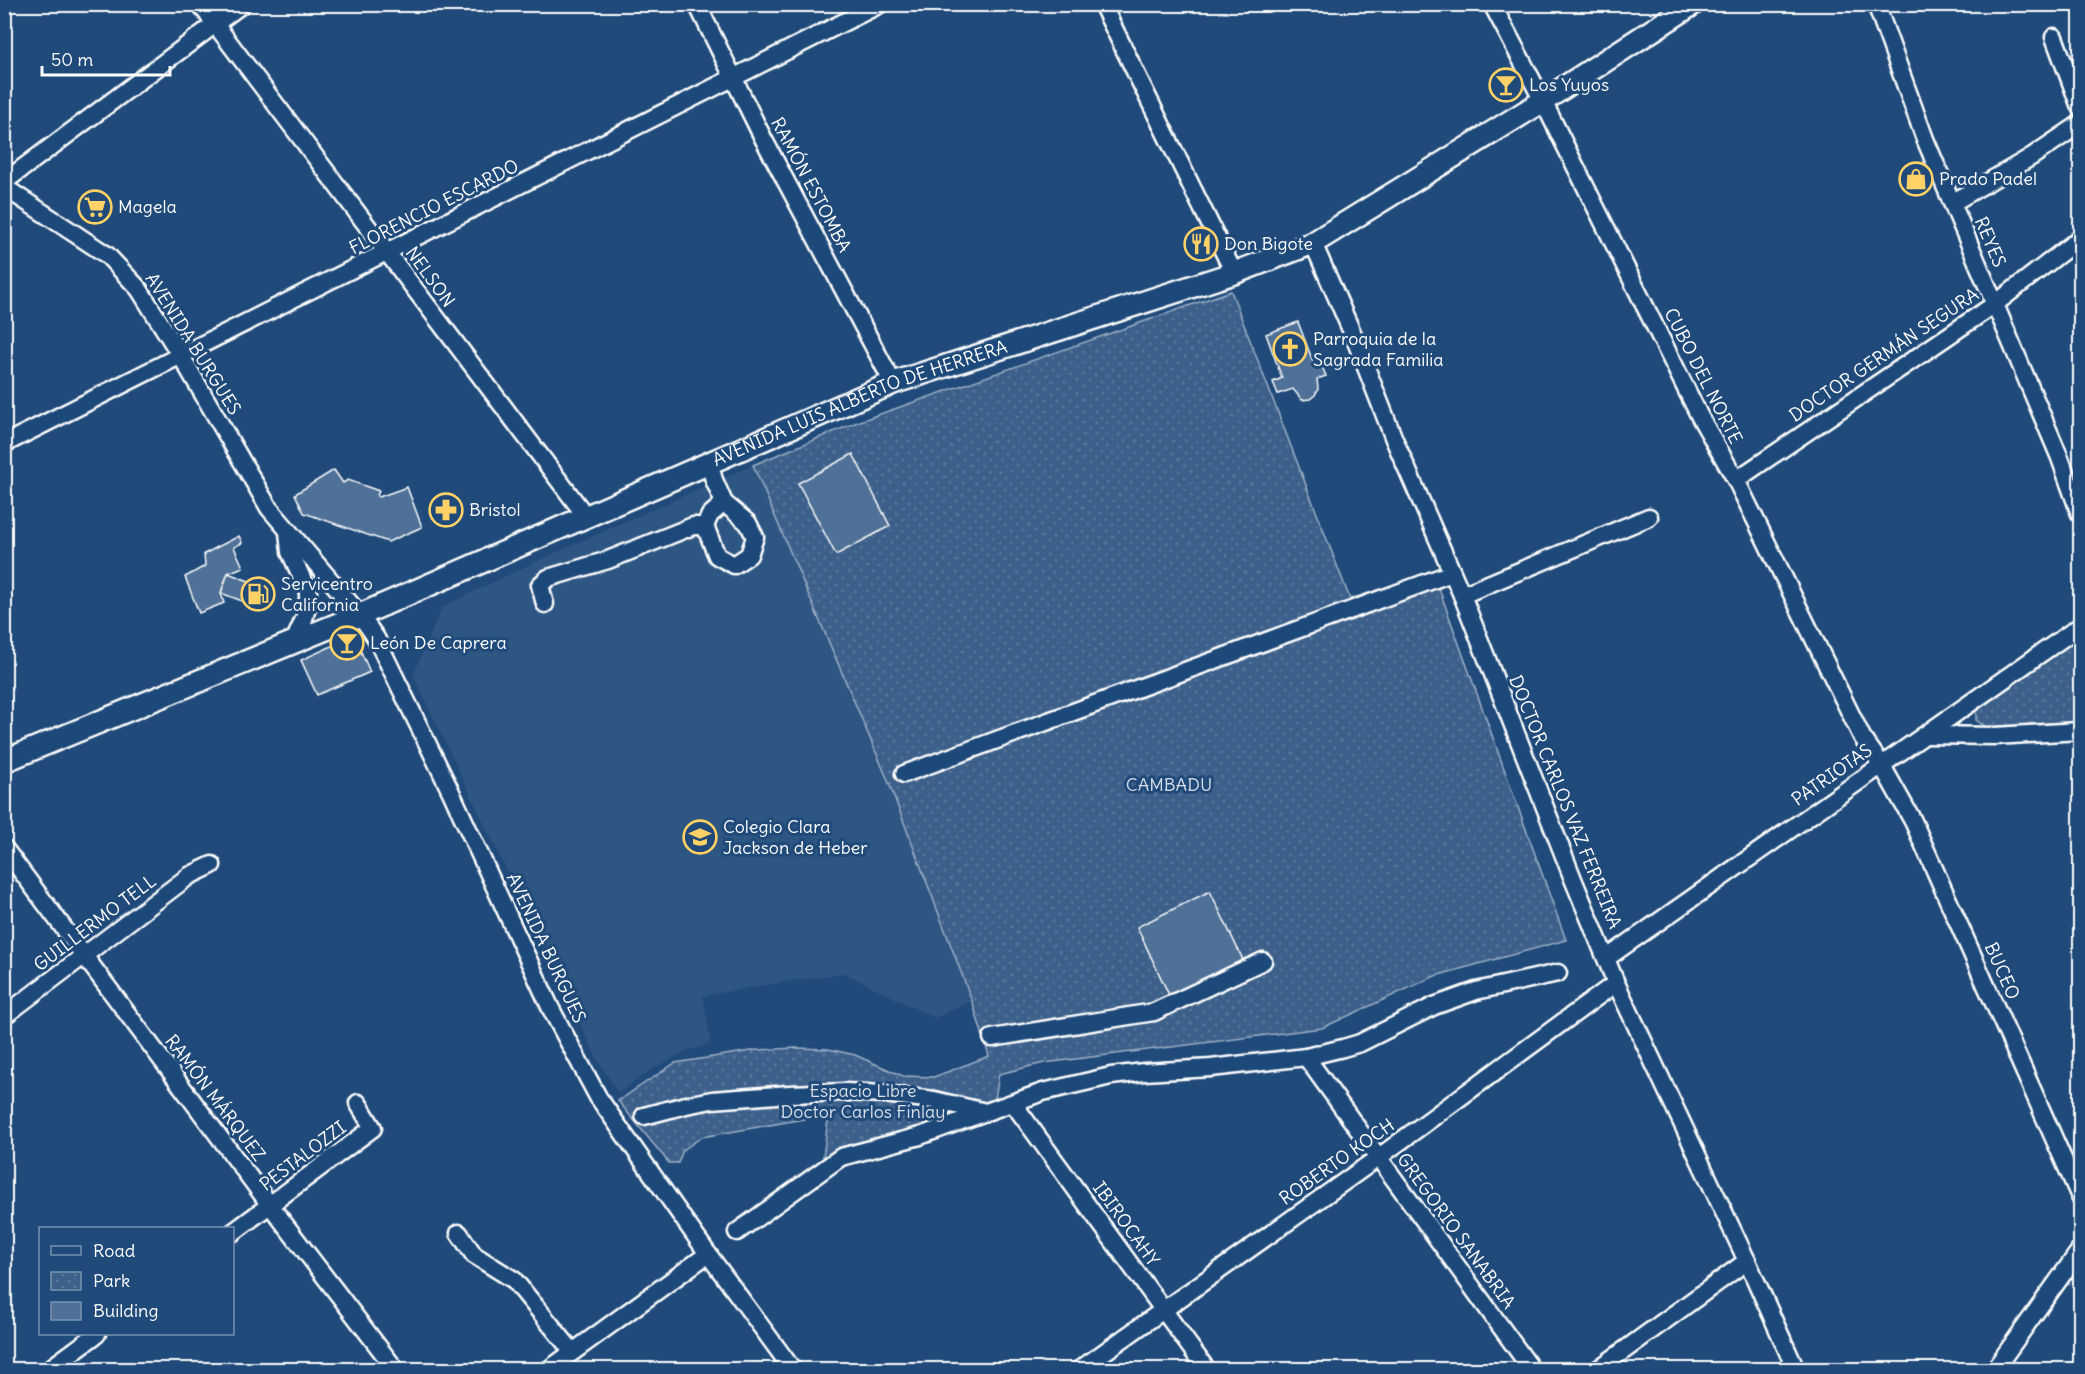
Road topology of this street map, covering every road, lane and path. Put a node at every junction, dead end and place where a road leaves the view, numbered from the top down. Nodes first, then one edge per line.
1 (200, 4) edge
2 (242, 4) edge
3 (697, 4) edge
4 (880, 4) edge
5 (1102, 4) edge
6 (1492, 4) edge
7 (1693, 4) edge
8 (1876, 4) edge
9 (215, 24) junction
10 (2054, 37) dead end
11 (734, 78) junction
12 (1543, 101) junction
13 (2080, 107) edge
14 (2080, 124) edge
15 (4, 182) edge
16 (4, 188) edge
17 (1952, 203) junction
18 (2080, 238) edge
19 (1313, 243) junction
20 (388, 252) junction
21 (1234, 273) junction
22 (1995, 304) junction
23 (181, 356) junction
24 (892, 383) junction
25 (4, 444) edge
26 (2060, 458) junction
27 (709, 462) junction
28 (1736, 480) junction
29 (2080, 480) edge
30 (724, 503) junction
31 (2080, 514) edge
32 (585, 515) junction
33 (1649, 517) dead end
34 (705, 526) junction
35 (288, 532) junction
36 (1452, 573) junction
37 (1462, 596) junction
38 (545, 604) dead end
39 (360, 615) junction
40 (2080, 626) edge
41 (294, 642) junction
42 (2080, 731) edge
43 (1927, 735) junction
44 (4, 761) edge
45 (1881, 764) junction
46 (904, 774) dead end
47 (4, 848) edge
48 (212, 865) dead end
49 (85, 957) junction
50 (1607, 958) junction
51 (1263, 961) dead end
52 (1558, 973) dead end
53 (1616, 983) junction
54 (4, 1016) edge
55 (992, 1038) dead end
56 (1306, 1057) junction
57 (358, 1103) dead end
58 (1013, 1103) junction
59 (986, 1112) junction
60 (644, 1116) dead end
61 (1379, 1156) junction
62 (2080, 1197) edge
63 (270, 1205) junction
64 (234, 1232) edge
65 (737, 1232) dead end
66 (459, 1233) dead end
67 (2080, 1250) edge
68 (708, 1254) junction
69 (1747, 1261) junction
70 (1164, 1309) junction
71 (96, 1335) edge
72 (572, 1352) junction
73 (48, 1370) edge
74 (396, 1370) edge
75 (548, 1370) edge
76 (793, 1370) edge
77 (1079, 1370) edge
78 (1208, 1370) edge
79 (1532, 1370) edge
80 (1597, 1370) edge
81 (1796, 1370) edge
82 (1994, 1370) edge

1 - 9 street, NELSON
2 - 9 street
3 - 11 street, RAMÓN ESTOMBA
4 - 11 street, FLORENCIO ESCARDO
5 - 21 street
6 - 12 street, CUBO DEL NORTE
7 - 12 main road, AVENIDA LUIS ALBERTO DE HERRERA
8 - 17 street, REYES
9 - 15 street
9 - 20 street, NELSON
10 - 13 street
11 - 20 street, FLORENCIO ESCARDO
11 - 24 street, RAMÓN ESTOMBA
12 - 19 main road, AVENIDA LUIS ALBERTO DE HERRERA
12 - 28 street, CUBO DEL NORTE
14 - 17 street
16 - 23 street, AVENIDA BURGUES
17 - 22 street, REYES
18 - 22 street, DOCTOR GERMÁN SEGURA
19 - 21 main road, AVENIDA LUIS ALBERTO DE HERRERA
19 - 36 street, DOCTOR CARLOS VAZ FERREIRA
20 - 23 street, FLORENCIO ESCARDO
20 - 32 street, NELSON
21 - 24 main road, AVENIDA LUIS ALBERTO DE HERRERA
22 - 26 street, REYES
22 - 28 street, DOCTOR GERMÁN SEGURA
23 - 25 street, FLORENCIO ESCARDO
23 - 35 street, AVENIDA BURGUES
24 - 27 main road, AVENIDA LUIS ALBERTO DE HERRERA
26 - 29 street, REYES
26 - 31 street, REYES
27 - 30 street
27 - 32 main road, AVENIDA LUIS ALBERTO DE HERRERA
28 - 45 street, CUBO DEL NORTE
30 - 34 street
30 - 34 street
32 - 39 main road, AVENIDA LUIS ALBERTO DE HERRERA
33 - 37 street
34 - 38 street
35 - 39 street, AVENIDA BURGUES
35 - 41 street, AVENIDA BURGUES
36 - 37 street, DOCTOR CARLOS VAZ FERREIRA
36 - 46 street
37 - 50 street, DOCTOR CARLOS VAZ FERREIRA
39 - 41 main road, AVENIDA LUIS ALBERTO DE HERRERA
39 - 68 street, AVENIDA BURGUES
40 - 43 street, PATRIOTAS
41 - 44 main road, AVENIDA LUIS ALBERTO DE HERRERA
42 - 43 street
43 - 45 street, PATRIOTAS
45 - 50 street, PATRIOTAS
45 - 62 street, BUCEO
47 - 49 street, RAMÓN MÁRQUEZ
48 - 49 street, GUILLERMO TELL
49 - 54 street, GUILLERMO TELL
49 - 63 street, RAMÓN MÁRQUEZ
50 - 53 street, DOCTOR CARLOS VAZ FERREIRA
51 - 55 street
52 - 56 street
53 - 61 street, ROBERTO KOCH
53 - 69 street, DOCTOR CARLOS VAZ FERREIRA
56 - 58 street
56 - 61 street, GREGORIO SANABRIA
57 - 63 street, PESTALOZZI
58 - 59 street
58 - 70 street, IBIROCAHY
59 - 60 street
59 - 65 street
61 - 70 street, ROBERTO KOCH
61 - 79 street, GREGORIO SANABRIA
63 - 64 street, PESTALOZZI
63 - 74 street, RAMÓN MÁRQUEZ
66 - 72 street
67 - 82 street
68 - 72 street
68 - 76 street, AVENIDA BURGUES
69 - 80 street
69 - 81 street, DOCTOR CARLOS VAZ FERREIRA
70 - 77 street, ROBERTO KOCH
70 - 78 street, IBIROCAHY
71 - 73 street
72 - 75 street

